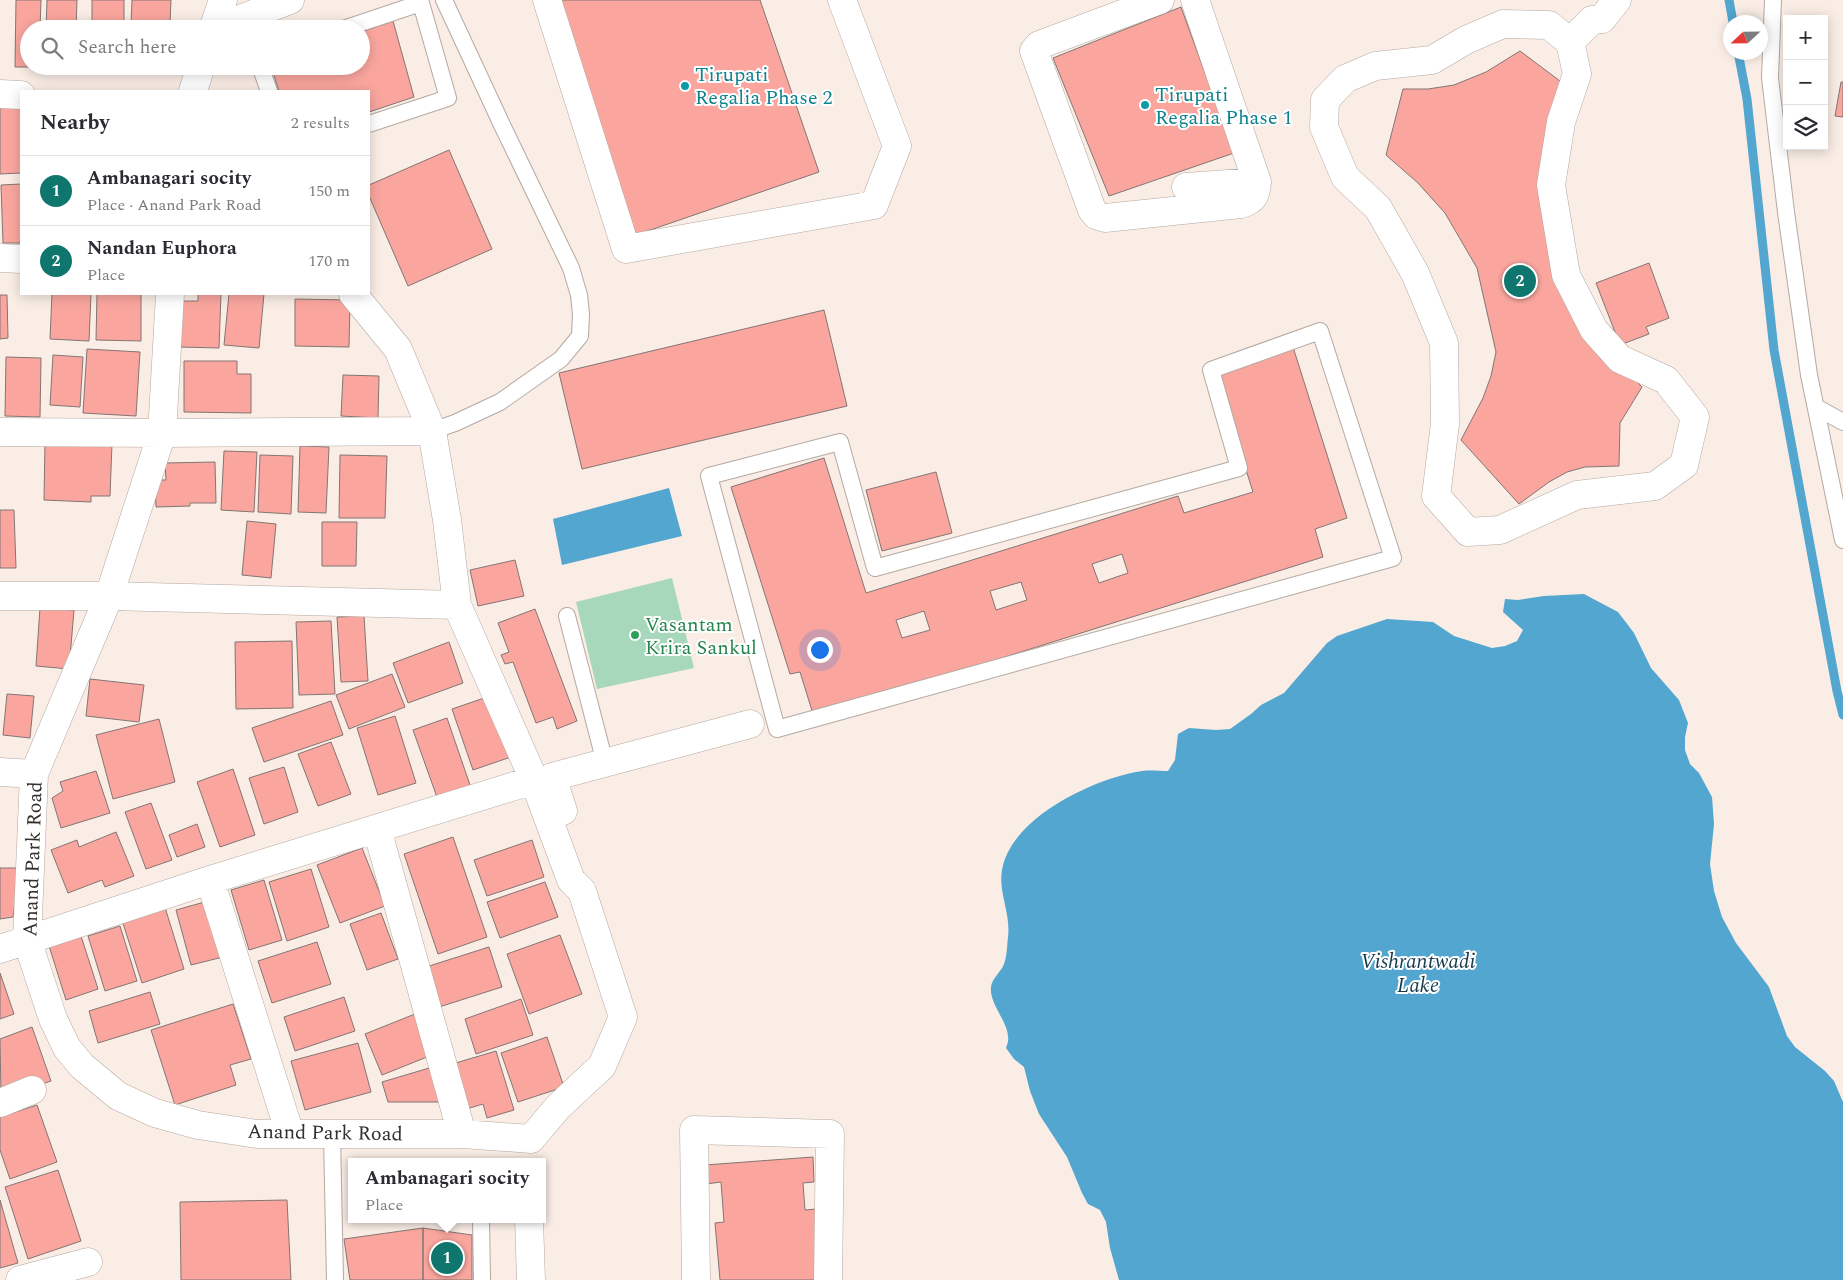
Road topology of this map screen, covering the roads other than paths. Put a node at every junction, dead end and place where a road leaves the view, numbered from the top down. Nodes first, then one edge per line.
1 (223, 0) edge
2 (290, 0) edge
3 (444, 0) edge
4 (548, 0) edge
5 (842, 0) edge
6 (1160, 0) edge
7 (1195, 0) edge
8 (1617, 0) edge
9 (1773, 0) edge
10 (1594, 10) edge
11 (217, 20) edge
12 (260, 20) edge
13 (370, 20) edge
14 (1570, 42) junction
15 (198, 75) edge
16 (263, 75) edge
17 (193, 90) edge
18 (269, 90) edge
19 (0, 94) edge
20 (20, 95) edge
21 (370, 124) edge
22 (1257, 182) junction
23 (1186, 187) dead end
24 (0, 258) edge
25 (20, 259) edge
26 (170, 295) edge
27 (353, 295) edge
28 (1816, 407) junction
29 (1843, 422) edge
30 (432, 431) junction
31 (0, 432) edge
32 (162, 433) junction
33 (1843, 540) edge
34 (0, 596) edge
35 (109, 596) junction
36 (457, 605) junction
37 (567, 616) dead end
38 (762, 722) junction
39 (605, 763) junction
40 (0, 772) edge
41 (34, 774) junction
42 (534, 780) junction
43 (377, 829) junction
44 (210, 880) junction
45 (582, 891) junction
46 (27, 940) junction
47 (0, 949) edge
48 (32, 1090) dead end
49 (0, 1103) edge
50 (290, 1134) junction
51 (462, 1134) junction
52 (332, 1135) junction
53 (529, 1150) edge
54 (481, 1223) edge
55 (529, 1223) edge
56 (88, 1262) dead end
57 (20, 1280) edge
58 (335, 1280) edge
59 (482, 1280) edge
60 (531, 1280) edge
61 (696, 1280) edge
62 (828, 1280) edge

1 - 11 street
2 - 12 street
3 - 30 lane
4 - 5 street
6 - 22 street
7 - 22 street
8 - 10 street
9 - 28 lane
10 - 14 street
13 - 21 lane
14 - 14 street
15 - 17 street
16 - 18 lane
19 - 20 street
22 - 23 street
24 - 25 street
26 - 32 street, Anand Park Road
27 - 30 street
28 - 29 lane
28 - 33 lane
30 - 32 street
30 - 36 street
31 - 32 street
32 - 35 street, Anand Park Road
34 - 35 street
35 - 36 street
35 - 41 street, Anand Park Road
36 - 42 street
37 - 39 lane
38 - 38 lane
38 - 39 street
39 - 45 street
40 - 41 street
41 - 46 street, Anand Park Road
42 - 43 street
42 - 45 street
43 - 44 street
43 - 51 street
44 - 46 street
44 - 50 street
45 - 53 street
46 - 47 street
46 - 50 street, Anand Park Road
48 - 49 street
50 - 52 street, Anand Park Road
51 - 52 street, Anand Park Road
51 - 53 street, Anand Park Road
52 - 58 lane
54 - 59 lane
55 - 60 street
56 - 57 street
61 - 62 street

